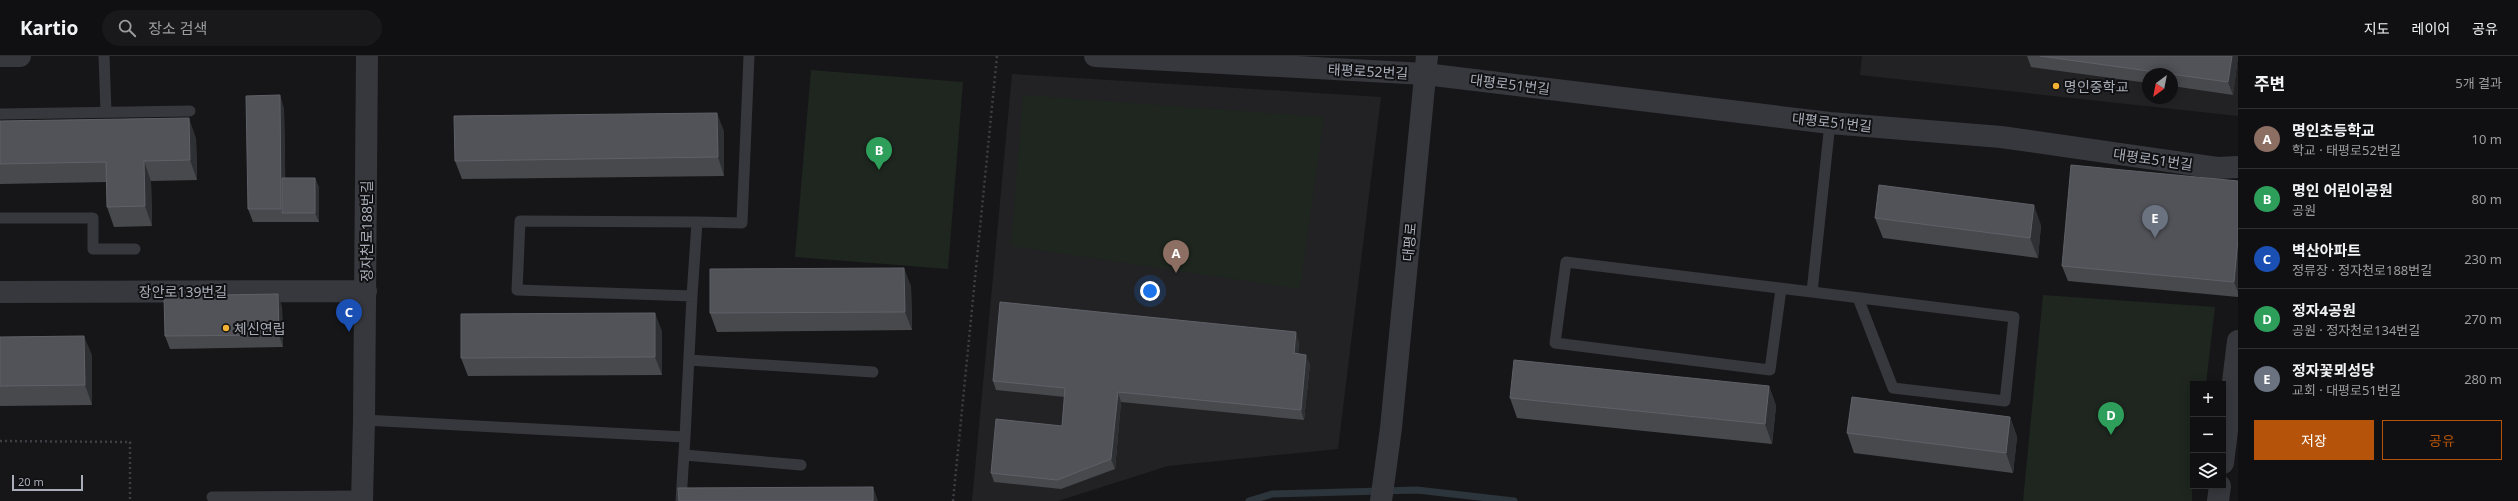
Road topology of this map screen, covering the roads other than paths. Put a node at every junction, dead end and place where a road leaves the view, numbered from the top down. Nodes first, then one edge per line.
1 (0, 56) edge
2 (20, 56) edge
3 (104, 56) edge
4 (367, 56) edge
5 (749, 56) edge
6 (1094, 56) edge
7 (1426, 65) edge
8 (190, 111) dead end
9 (106, 112) junction
10 (0, 114) edge
11 (1830, 123) junction
12 (2238, 168) edge
13 (0, 218) edge
14 (697, 222) junction
15 (135, 249) dead end
16 (1781, 289) junction
17 (366, 290) junction
18 (0, 292) edge
19 (1812, 292) junction
20 (692, 296) junction
21 (1858, 298) junction
22 (2238, 341) edge
23 (689, 360) junction
24 (873, 372) dead end
25 (364, 420) junction
26 (685, 437) junction
27 (2224, 453) edge
28 (684, 456) junction
29 (801, 465) dead end
30 (2220, 489) edge
31 (212, 497) dead end
32 (362, 498) edge
33 (682, 501) edge
34 (1381, 501) edge
35 (2218, 501) edge

1 - 2 street
3 - 9 lane
4 - 17 street, 정자천로188번길
5 - 14 lane
6 - 7 street, 태평로52번길
7 - 11 street, 대평로51번길
7 - 34 street, 대평로
8 - 9 lane
9 - 10 lane
11 - 12 street, 대평로51번길
11 - 19 lane
13 - 15 lane
14 - 20 lane
14 - 20 lane
16 - 16 lane
16 - 19 lane
17 - 18 street, 장안로139번길
17 - 25 street, 정자천로188번길
19 - 21 lane
20 - 23 lane
21 - 21 lane
22 - 27 street
23 - 24 lane
23 - 26 lane
25 - 26 lane
25 - 32 street, 정자천로188번길
26 - 28 lane
28 - 29 lane
28 - 33 lane
30 - 35 street
31 - 32 lane

